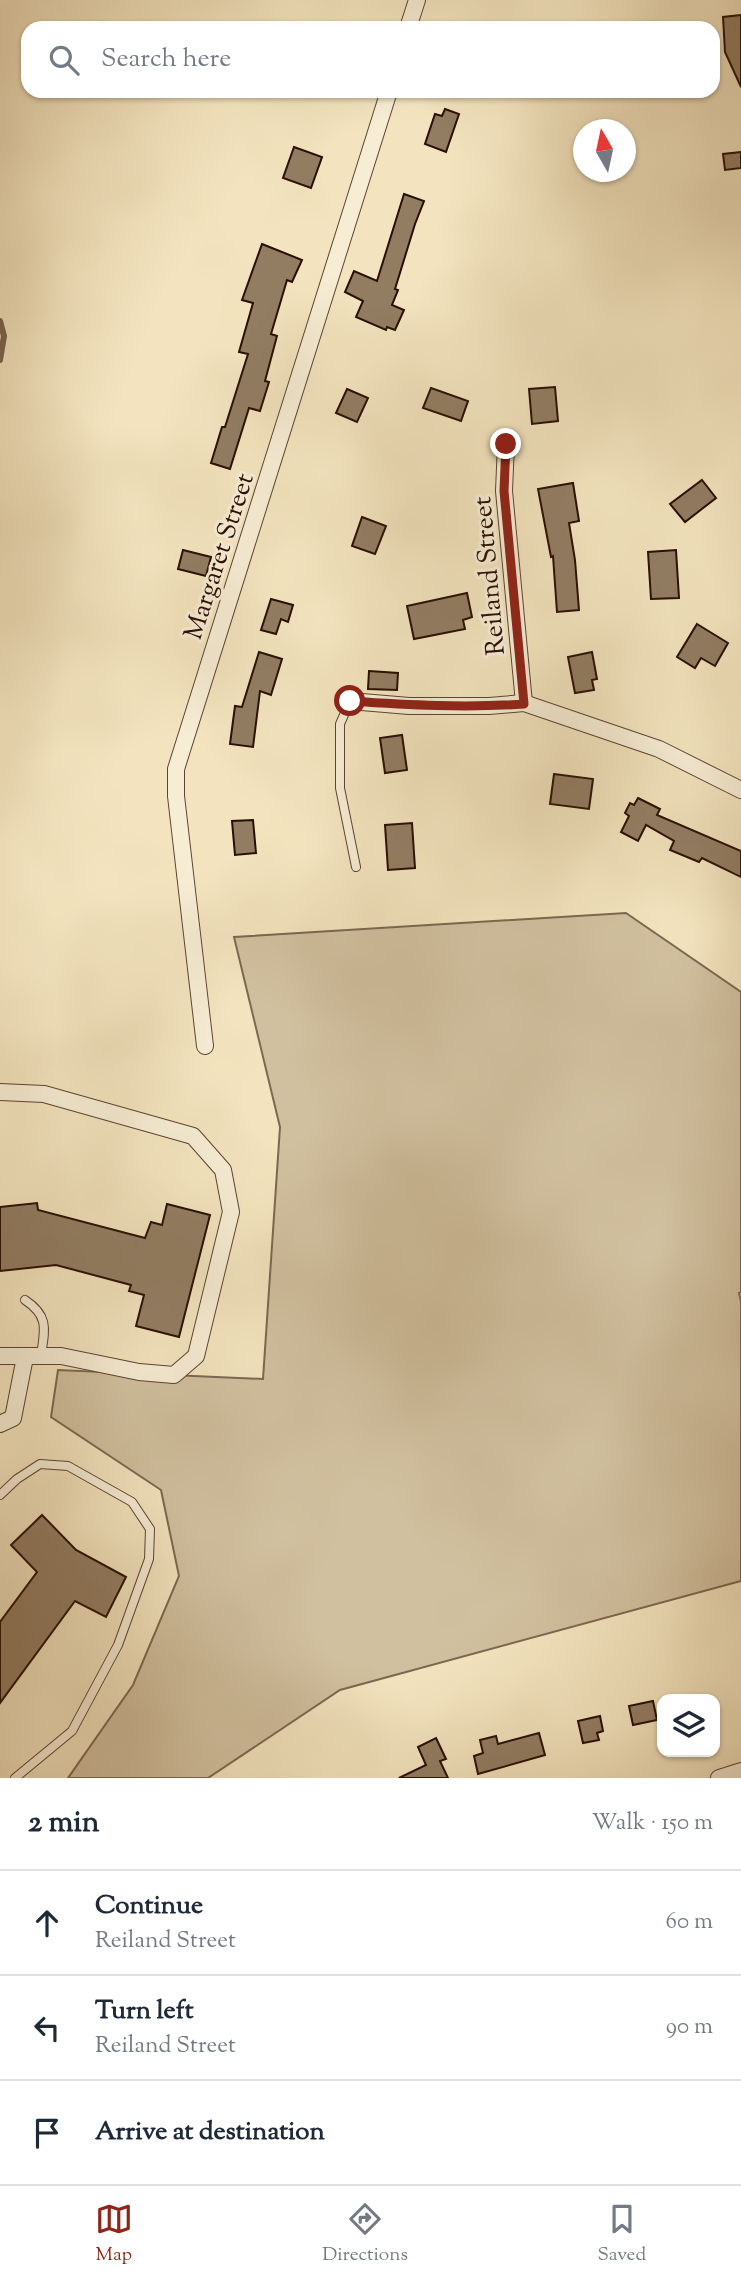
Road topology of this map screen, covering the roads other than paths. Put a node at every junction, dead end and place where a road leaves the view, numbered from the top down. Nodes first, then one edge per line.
1 (417, 0) edge
2 (410, 21) edge
3 (387, 98) edge
4 (506, 444) dead end
5 (350, 701) joint
6 (524, 704) junction
7 (741, 790) edge
8 (356, 867) dead end
9 (205, 1046) dead end
10 (0, 1092) edge
11 (25, 1300) dead end
12 (0, 1356) edge
13 (33, 1356) junction
14 (0, 1424) edge
15 (0, 1495) edge
16 (741, 1771) edge
17 (15, 1778) edge
18 (719, 1778) edge

1 - 2 street
3 - 9 street, Margaret Street
4 - 6 street, Reiland Street
5 - 6 street
5 - 8 lane
6 - 7 street
10 - 13 street
11 - 13 lane
12 - 13 street
13 - 14 street
15 - 17 lane
16 - 18 street

